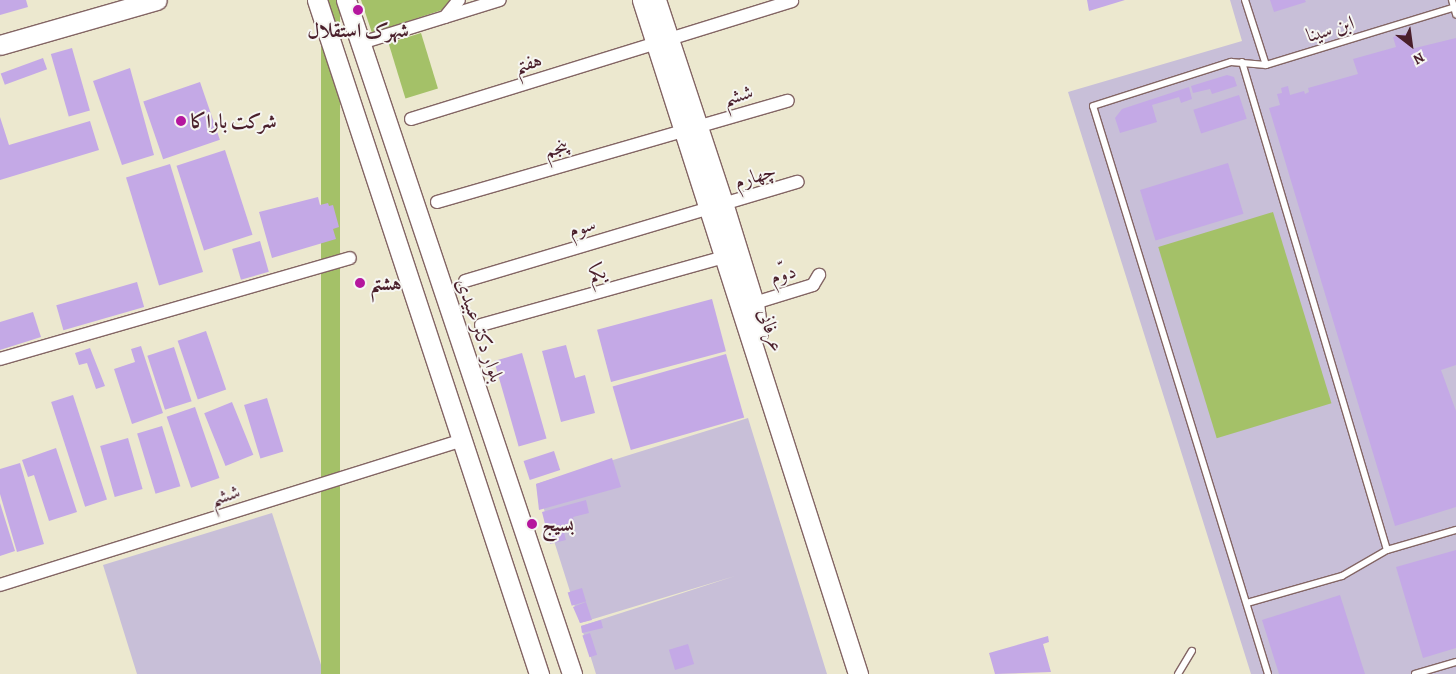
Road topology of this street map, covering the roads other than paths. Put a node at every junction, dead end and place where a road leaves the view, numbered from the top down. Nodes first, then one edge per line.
1 (157, 0) edge
2 (317, 0) edge
3 (346, 0) edge
4 (459, 0) edge
5 (500, 0) edge
6 (642, 0) edge
7 (656, 0) edge
8 (1245, 0) edge
9 (1452, 0) edge
10 (792, 1) edge
11 (1455, 10) edge
12 (445, 17) junction
13 (663, 42) junction
14 (360, 43) junction
15 (0, 45) edge
16 (1242, 62) junction
17 (1266, 65) junction
18 (788, 101) dead end
19 (411, 119) dead end
20 (691, 128) junction
21 (798, 182) dead end
22 (437, 202) dead end
23 (716, 208) junction
24 (730, 255) junction
25 (350, 258) dead end
26 (819, 275) dead end
27 (465, 281) dead end
28 (747, 306) junction
29 (481, 325) dead end
30 (0, 360) edge
31 (462, 440) junction
32 (1456, 530) edge
33 (1387, 550) junction
34 (0, 585) edge
35 (1247, 603) junction
36 (1192, 651) dead end
37 (1456, 662) edge
38 (539, 674) edge
39 (572, 674) edge
40 (858, 674) edge
41 (864, 674) edge
42 (1178, 674) edge
43 (1268, 674) edge
44 (1415, 674) edge

1 - 15 main road
2 - 31 main road
3 - 14 main road, بلوار دکتر عبیدی
4 - 12 street
5 - 12 street
6 - 13 main road, عرفانی
7 - 13 main road, عرفانی
8 - 17 lane
9 - 11 lane
10 - 13 street
11 - 17 lane, ابن سینا
12 - 14 street
13 - 19 street, هفتم
13 - 20 main road, عرفانی
14 - 39 main road, بلوار دکتر عبیدی
16 - 17 lane, ابن سینا
16 - 33 lane
16 - 35 lane, ابن سینا
18 - 20 street, ششم
20 - 22 street, پنجم
20 - 23 main road, عرفانی
21 - 23 street, چهارم
23 - 24 main road, عرفانی
23 - 27 street, سوم
24 - 28 main road, عرفانی
24 - 29 street, یکم
25 - 30 street
26 - 28 street, دوّم
28 - 40 main road, عرفانی
28 - 41 main road, عرفانی
31 - 34 street, ششم
31 - 38 main road
32 - 33 lane
33 - 35 lane
35 - 43 lane
36 - 42 lane
37 - 44 lane

